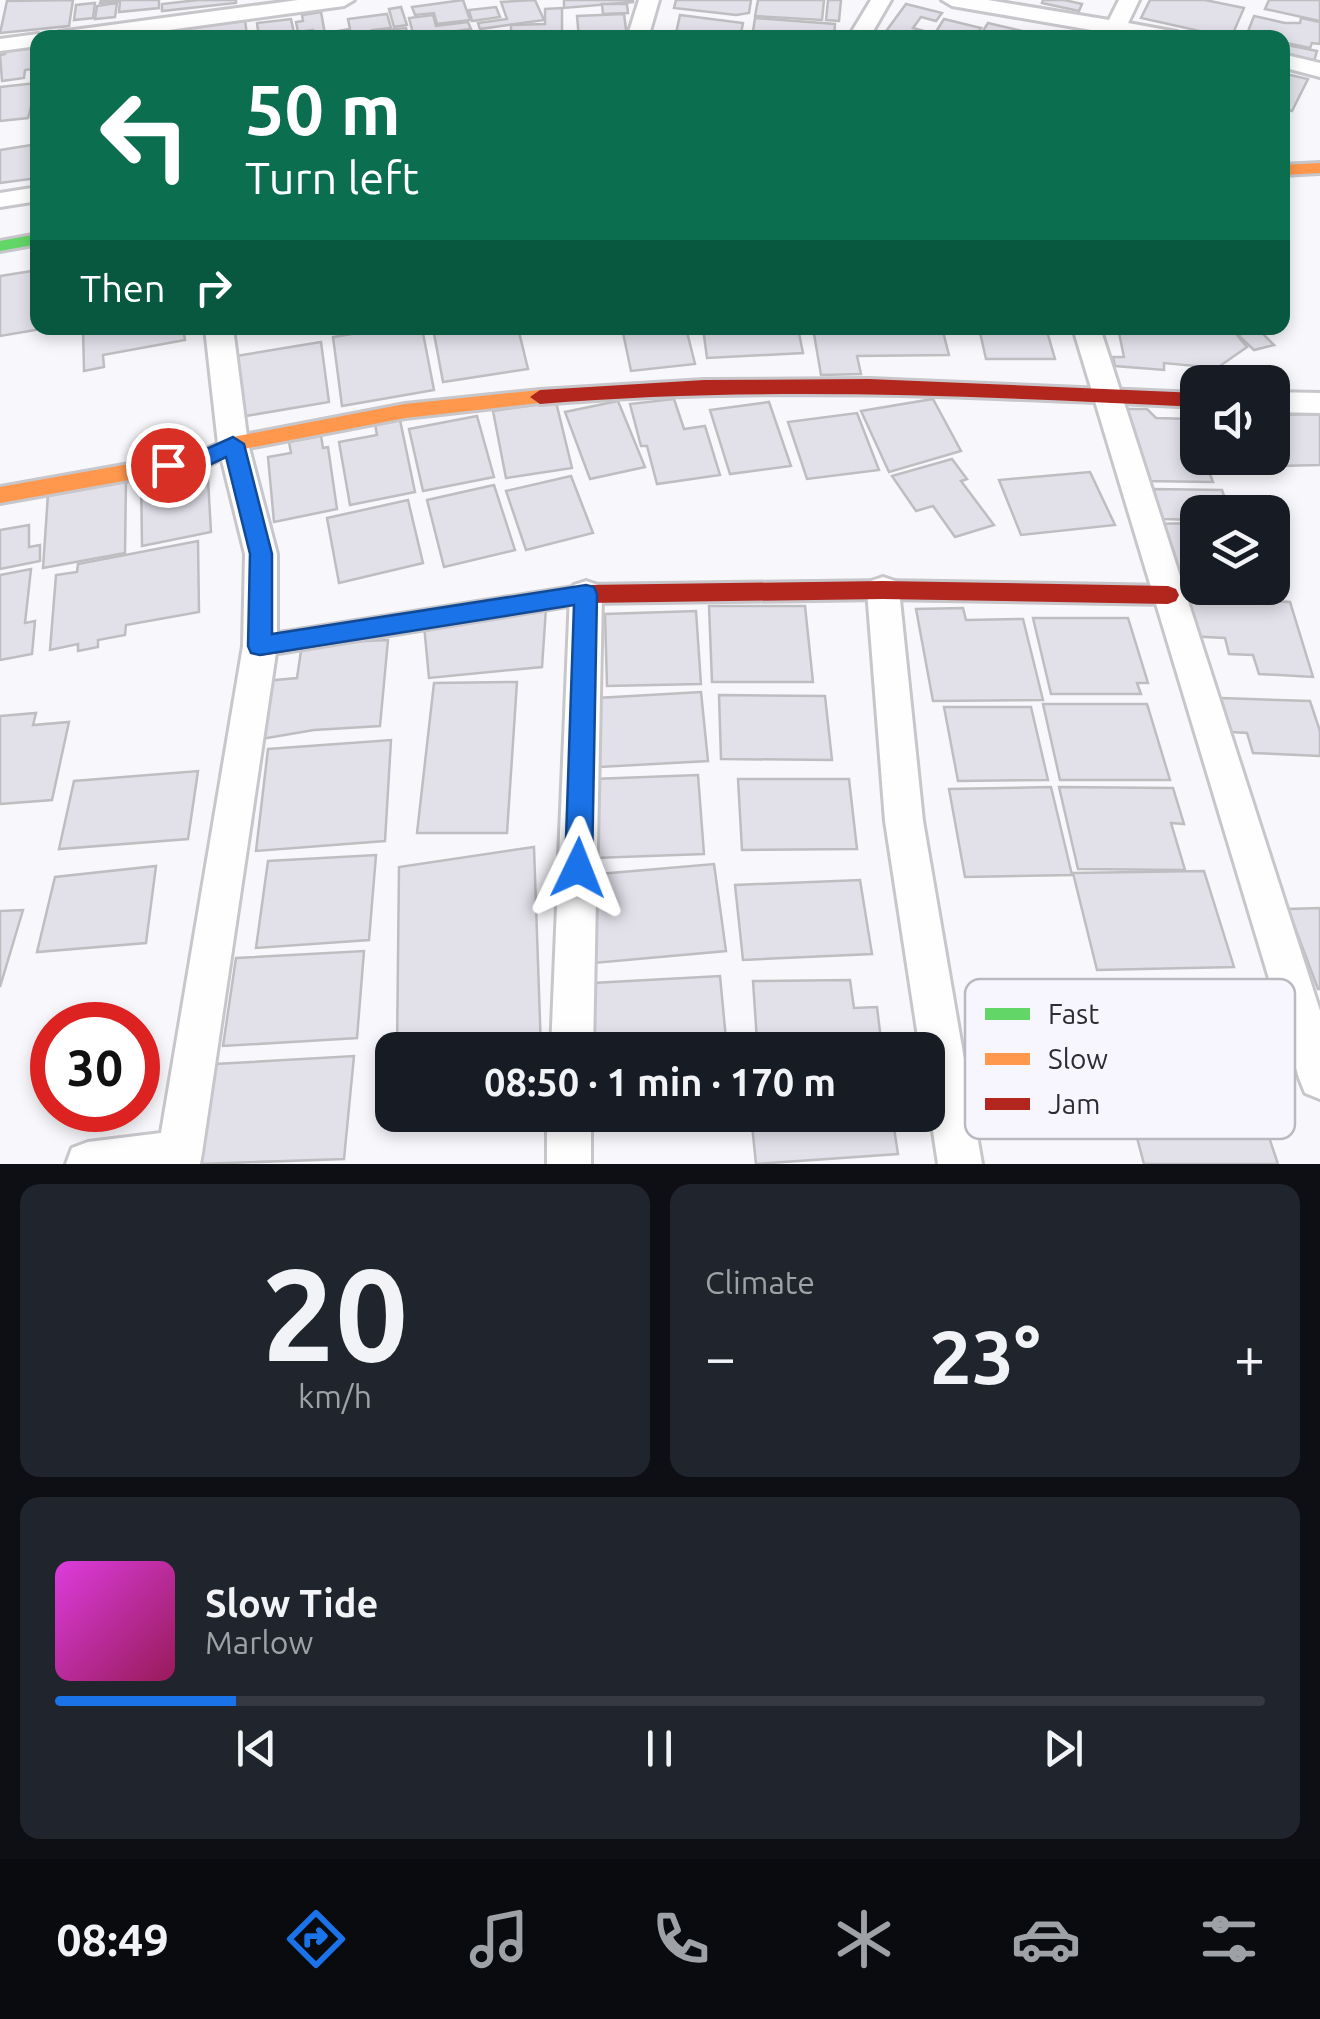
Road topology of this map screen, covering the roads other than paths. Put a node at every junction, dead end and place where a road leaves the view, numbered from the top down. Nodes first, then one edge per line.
1 (344, 0) edge
2 (648, 0) edge
3 (881, 0) edge
4 (952, 0) edge
5 (1129, 0) edge
6 (119, 30) edge
7 (639, 30) edge
8 (863, 30) edge
9 (1097, 30) edge
10 (1114, 30) edge
11 (30, 41) edge
12 (0, 44) edge
13 (1290, 62) edge
14 (1320, 70) edge
15 (1320, 168) edge
16 (1290, 170) edge
17 (30, 195) edge
18 (0, 200) edge
19 (30, 213) edge
20 (0, 219) edge
21 (30, 240) edge
22 (0, 246) edge
23 (221, 335) edge
24 (1088, 335) edge
25 (1108, 398) junction
26 (1180, 400) edge
27 (1290, 402) edge
28 (1320, 403) edge
29 (233, 444) junction
30 (0, 494) edge
31 (883, 590) junction
32 (586, 594) junction
33 (1168, 595) junction
34 (260, 646) junction
35 (1289, 979) edge
36 (1295, 999) edge
37 (573, 1032) edge
38 (1320, 1078) edge
39 (569, 1132) edge
40 (179, 1158) edge
41 (88, 1164) edge
42 (569, 1164) edge
43 (960, 1164) edge

1 - 6 street
2 - 7 street
3 - 8 street
4 - 9 street
5 - 10 street
11 - 12 street
13 - 14 street
15 - 16 street
17 - 18 street
19 - 20 street
21 - 22 street
23 - 29 street
24 - 25 street
25 - 26 street
25 - 29 street
25 - 33 street
27 - 28 street
29 - 30 street
29 - 34 street
31 - 32 street
31 - 33 street
31 - 43 street
32 - 34 street
32 - 37 street
33 - 35 street
34 - 40 street
36 - 38 street
39 - 42 street
40 - 41 street

